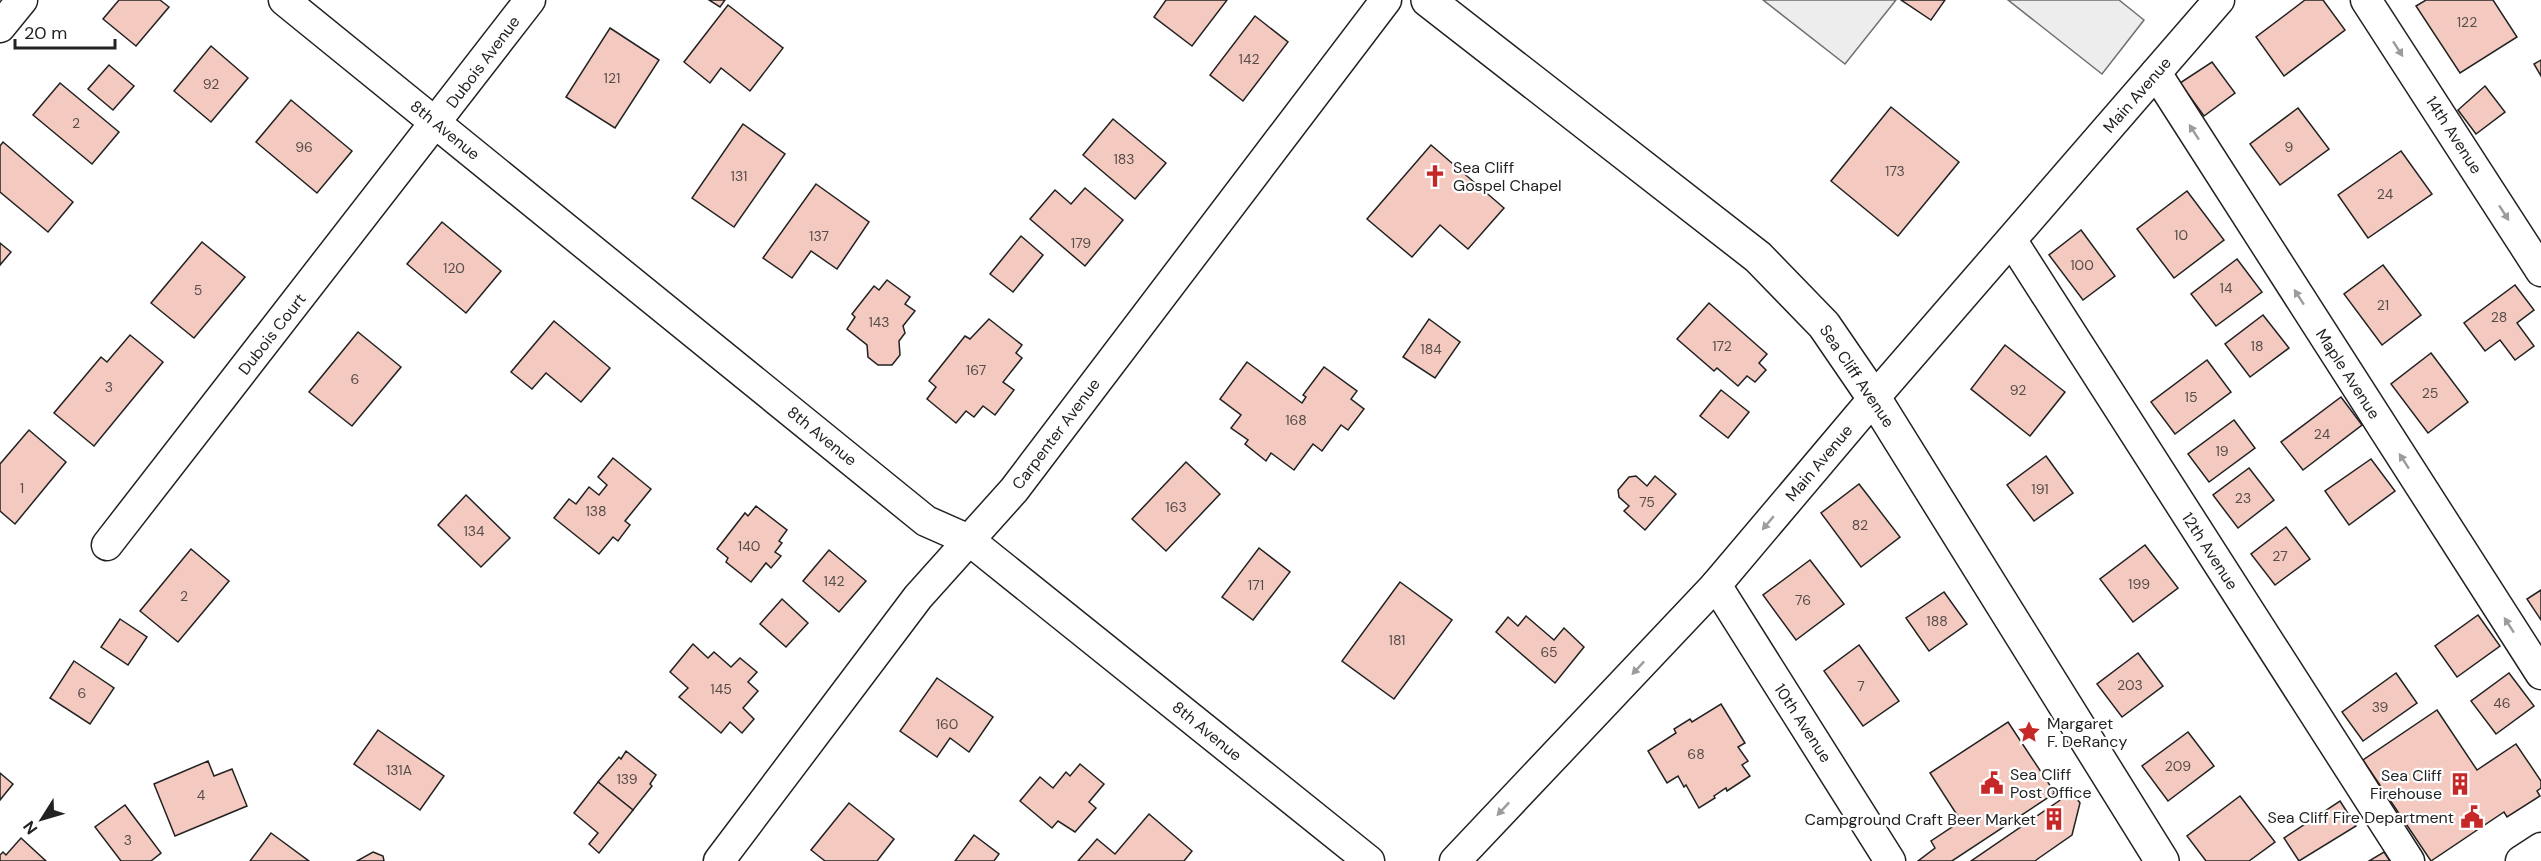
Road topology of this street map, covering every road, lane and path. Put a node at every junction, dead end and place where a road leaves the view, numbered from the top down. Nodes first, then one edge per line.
1 (22, 0) edge
2 (284, 0) edge
3 (530, 0) edge
4 (1386, 0) edge
5 (1428, 0) edge
6 (2219, 0) edge
7 (2366, 0) edge
8 (0, 27) edge
9 (2156, 73) junction
10 (436, 123) junction
11 (2012, 241) junction
12 (2541, 271) edge
13 (1874, 398) junction
14 (969, 540) junction
15 (107, 545) dead end
16 (1716, 585) junction
17 (2541, 674) edge
18 (2541, 848) edge
19 (723, 859) edge
20 (1369, 861) edge
21 (1455, 861) edge
22 (1890, 861) edge
23 (2162, 861) edge
24 (2409, 861) edge
25 (2521, 861) edge

1 - 8 street
2 - 10 street, 8th Avenue
3 - 10 street, Dubois Avenue
4 - 14 street, Carpenter Avenue
5 - 13 street, Sea Cliff Avenue
6 - 9 street, Main Avenue
7 -> 12 street, 14th Avenue
9 - 11 street, Main Avenue
17 -> 9 street, Maple Avenue
10 - 14 street, 8th Avenue
10 - 15 street, Dubois Court
11 - 13 street, Main Avenue
11 - 24 street, 12th Avenue
13 -> 16 street, Main Avenue
13 - 23 street, Sea Cliff Avenue
14 - 19 street, Carpenter Avenue
14 - 20 street, 8th Avenue
16 -> 21 street, Main Avenue
16 - 22 street, 10th Avenue
18 - 25 street

